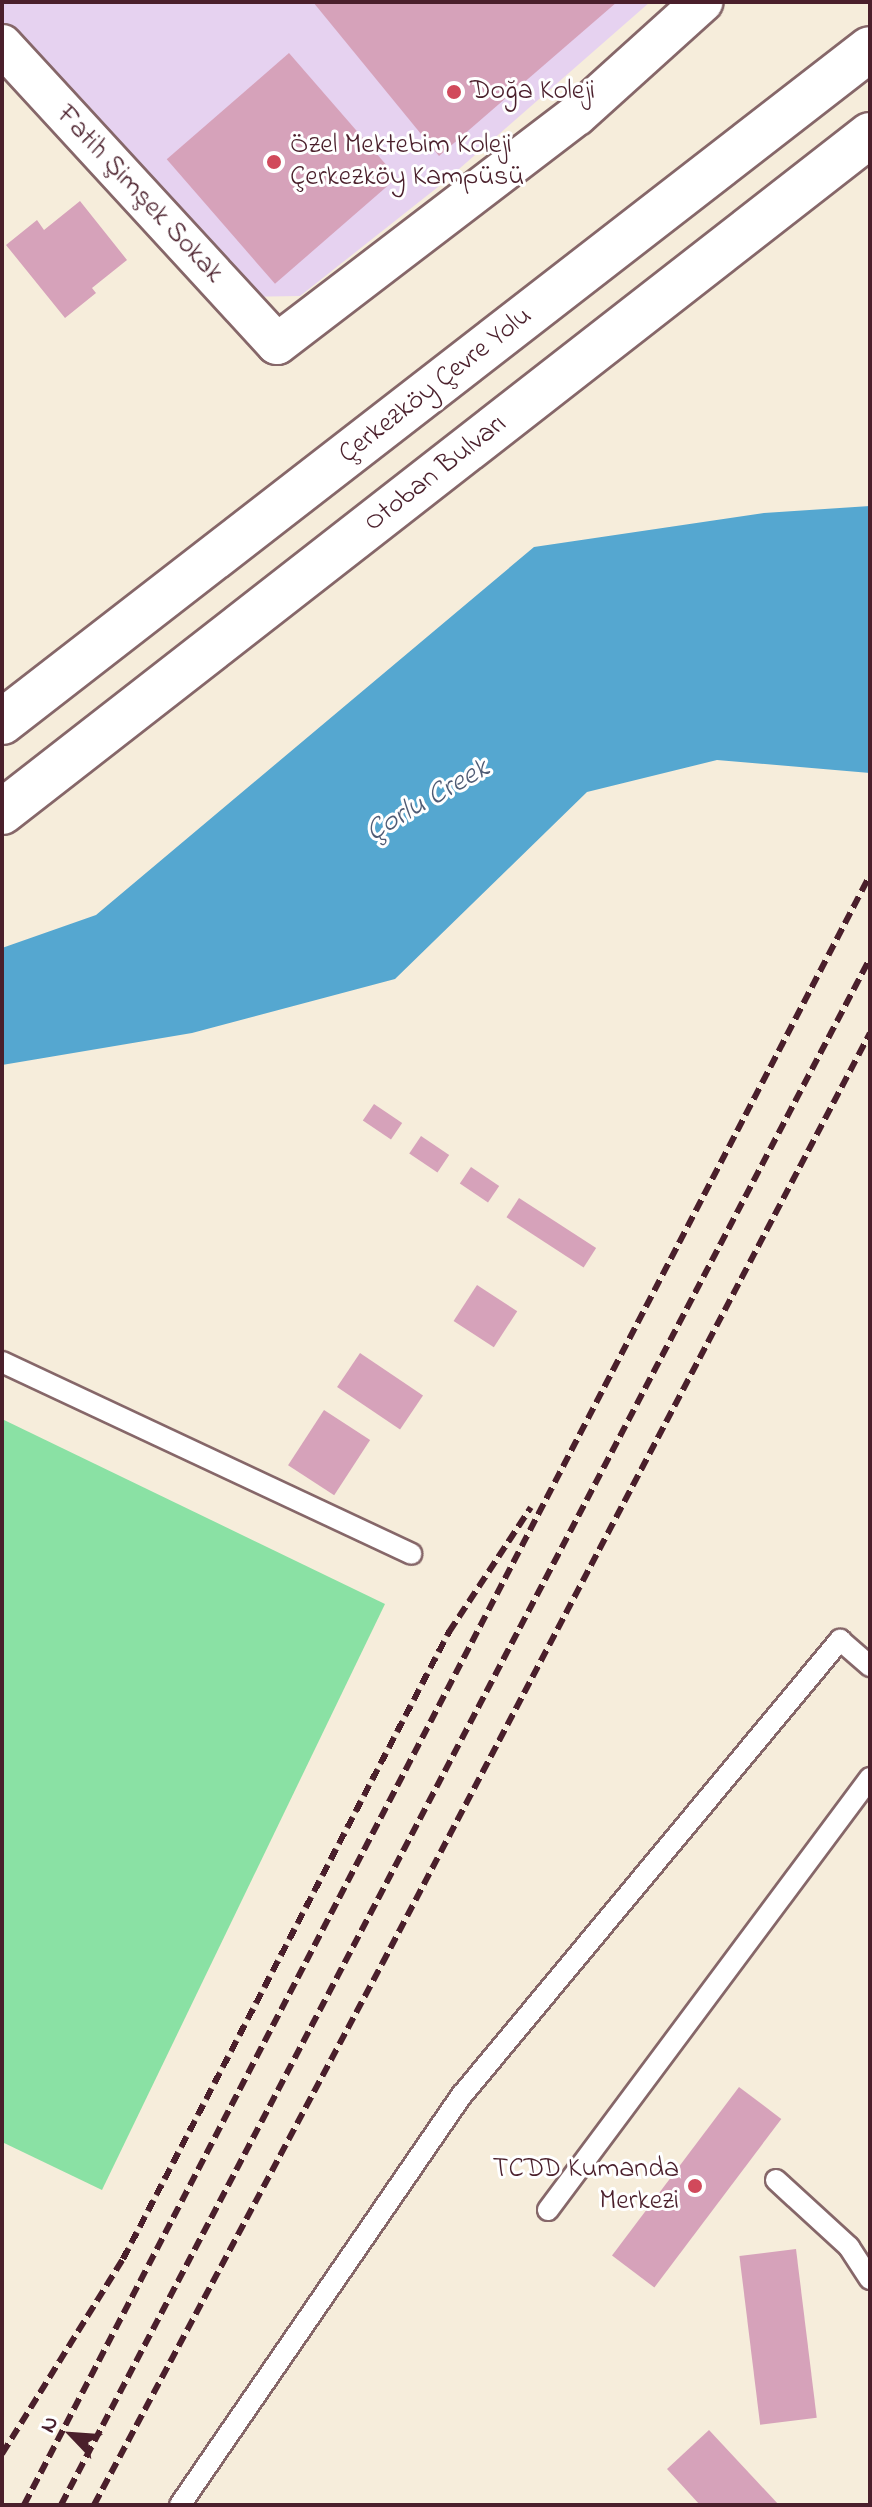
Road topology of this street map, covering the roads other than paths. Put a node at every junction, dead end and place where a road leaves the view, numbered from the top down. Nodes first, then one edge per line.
1 (702, 2) edge
2 (2, 45) edge
3 (870, 49) edge
4 (870, 135) edge
5 (2, 722) edge
6 (2, 812) edge
7 (2, 1362) edge
8 (411, 1554) dead end
9 (870, 1666) edge
10 (870, 1778) edge
11 (776, 2180) dead end
12 (548, 2210) dead end
13 (870, 2279) edge
14 (180, 2505) edge

1 - 2 street, Fatih Şimşek Sokak
3 - 5 highway, Çerkezköy Çevre Yolu
4 - 6 highway, Otoban Bulvarı
7 - 8 lane
9 - 14 lane
10 - 12 lane
11 - 13 lane

